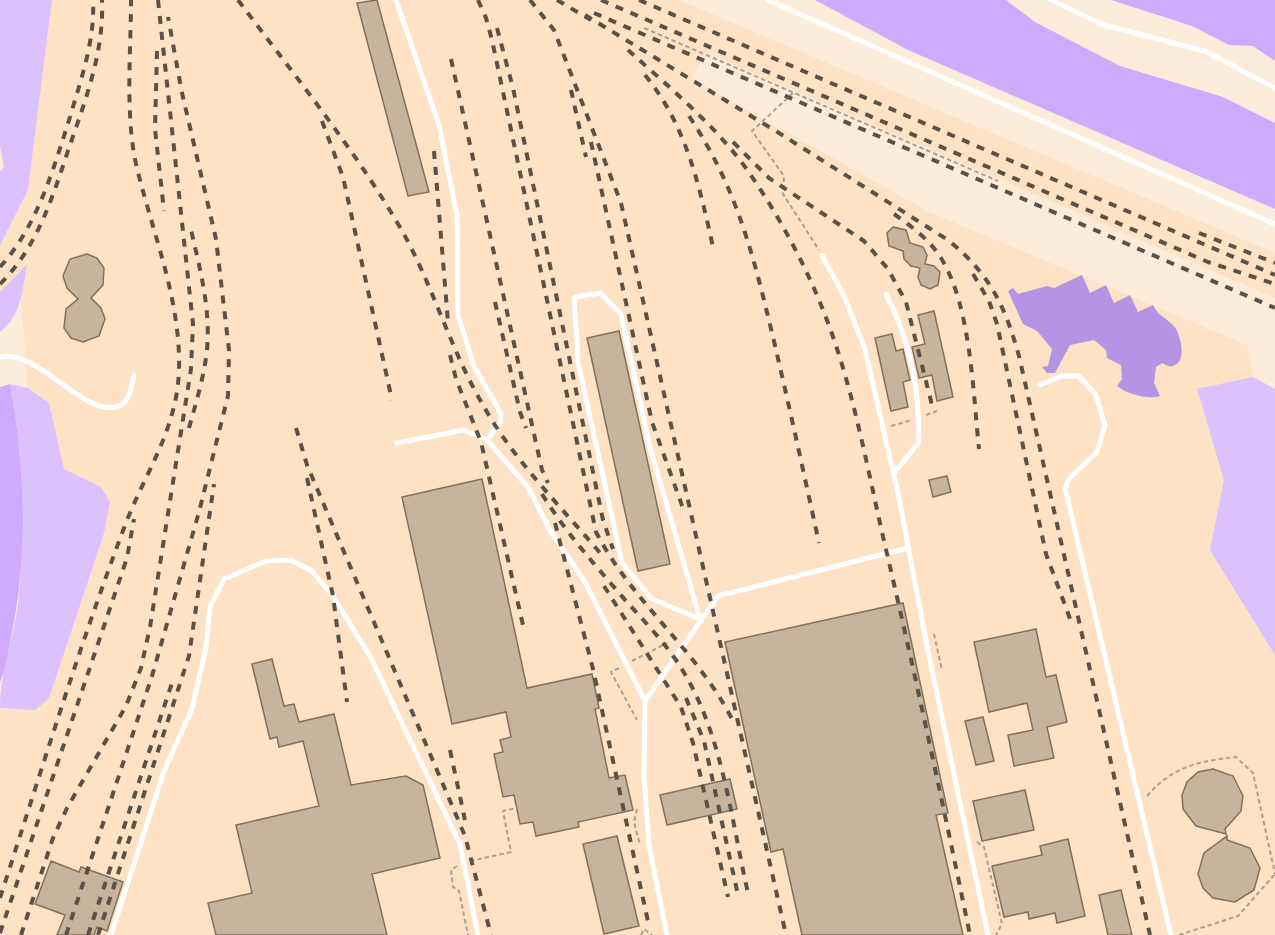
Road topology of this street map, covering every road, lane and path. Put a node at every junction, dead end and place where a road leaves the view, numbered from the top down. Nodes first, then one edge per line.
1 (396, 0) edge
2 (768, 0) edge
3 (1051, 0) edge
4 (644, 28) dead end
5 (1275, 88) edge
6 (793, 93) junction
7 (998, 181) dead end
8 (1275, 224) edge
9 (822, 255) joint
10 (886, 294) dead end
11 (0, 357) edge
12 (134, 375) dead end
13 (1040, 385) dead end
14 (937, 411) dead end
15 (919, 417) junction
16 (888, 427) dead end
17 (487, 440) junction
18 (398, 443) dead end
19 (894, 472) junction
20 (908, 548) junction
21 (700, 619) junction
22 (933, 630) dead end
23 (943, 677) dead end
24 (645, 701) junction
25 (1140, 804) junction
26 (517, 808) dead end
27 (976, 841) dead end
28 (463, 863) junction
29 (1275, 874) edge
30 (111, 935) edge
31 (468, 935) edge
32 (478, 935) edge
33 (641, 935) edge
34 (652, 935) edge
35 (667, 935) edge
36 (988, 935) edge
37 (996, 935) edge
38 (1171, 935) edge
39 (1179, 935) edge

1 - 17 lane
2 - 8 lane
3 - 5 lane
4 - 6 path
6 - 7 path
6 - 9 path
9 - 19 lane
10 - 15 lane
11 - 12 lane
13 - 25 lane
14 - 15 path
15 - 16 path
15 - 19 lane
17 - 18 lane
17 - 24 lane
19 - 20 lane
20 - 21 lane
20 - 36 lane
21 - 21 lane
21 - 24 lane
22 - 23 path
24 - 35 lane
25 - 29 path
25 - 38 lane
26 - 28 path
27 - 37 path
28 - 30 lane
28 - 31 path
28 - 32 lane
29 - 39 path
33 - 34 path

